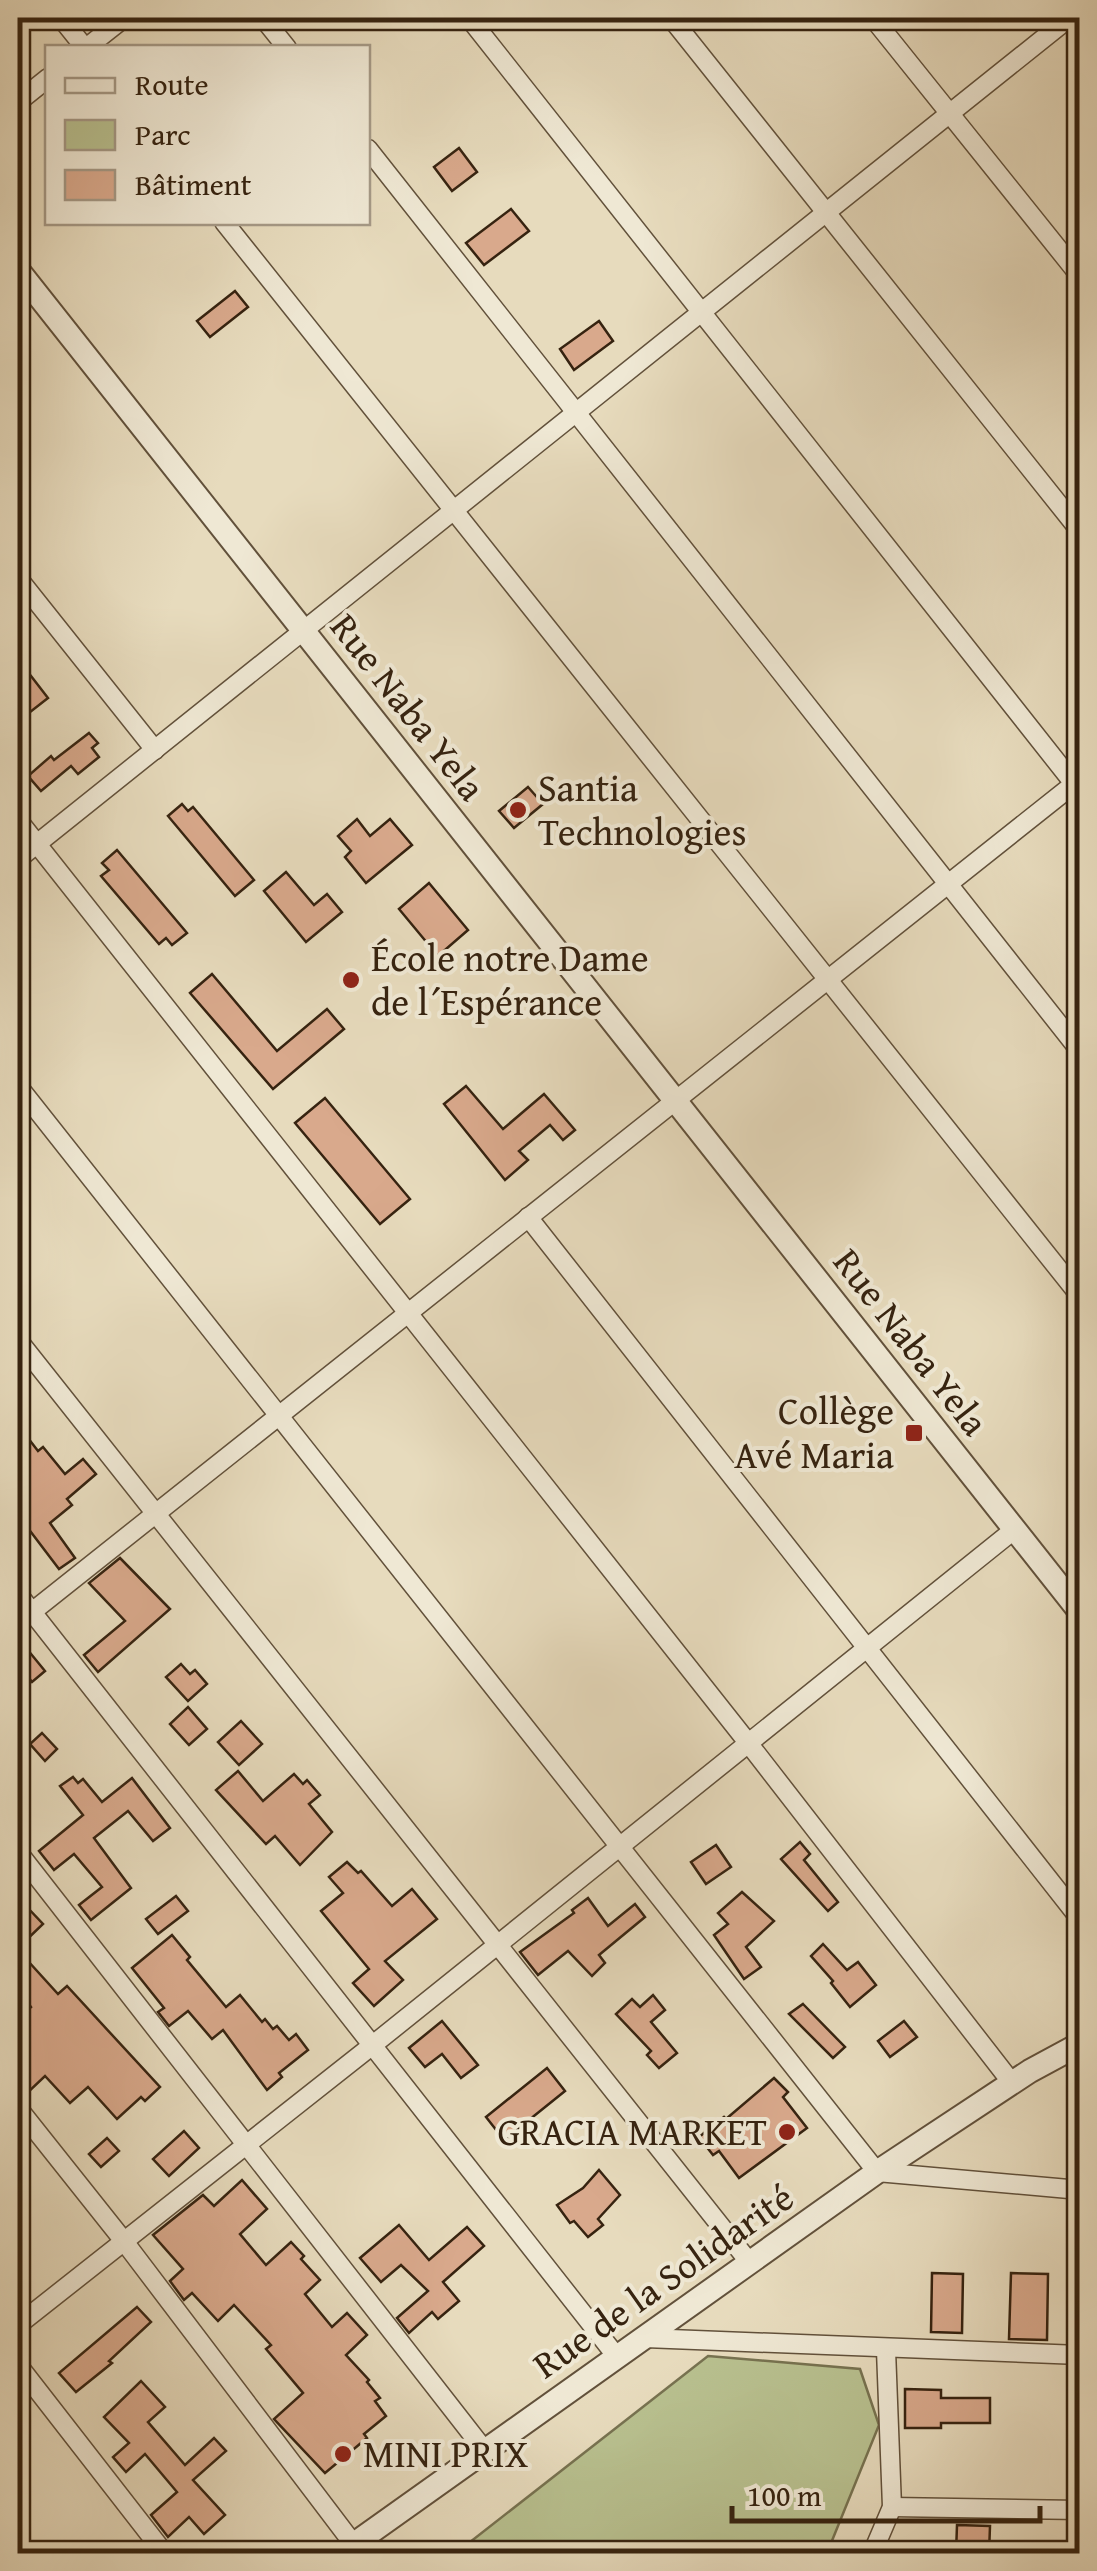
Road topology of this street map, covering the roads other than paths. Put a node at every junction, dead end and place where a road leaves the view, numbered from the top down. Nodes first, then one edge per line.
1 (61, 18) edge
2 (124, 18) edge
3 (263, 18) edge
4 (469, 18) edge
5 (671, 18) edge
6 (873, 18) edge
7 (1075, 19) edge
8 (84, 45) edge
9 (90, 45) edge
10 (285, 45) edge
11 (45, 80) edge
12 (18, 102) edge
13 (950, 114) junction
14 (370, 152) edge
15 (825, 214) junction
16 (226, 225) edge
17 (18, 270) edge
18 (1080, 276) edge
19 (701, 313) junction
20 (576, 413) junction
21 (453, 511) junction
22 (1080, 531) edge
23 (18, 578) edge
24 (303, 631) junction
25 (155, 750) junction
26 (1077, 788) edge
27 (18, 820) edge
28 (37, 844) junction
29 (18, 859) edge
30 (949, 883) junction
31 (826, 980) junction
32 (1080, 1051) edge
33 (18, 1086) edge
34 (675, 1100) junction
35 (528, 1217) junction
36 (1080, 1296) edge
37 (407, 1312) junction
38 (18, 1340) edge
39 (278, 1415) junction
40 (155, 1514) junction
41 (1014, 1529) junction
42 (18, 1594) edge
43 (1080, 1612) edge
44 (25, 1617) edge
45 (868, 1647) junction
46 (749, 1744) junction
47 (621, 1847) junction
48 (18, 1852) edge
49 (1080, 1920) edge
50 (497, 1945) junction
51 (1080, 2025) edge
52 (374, 2044) junction
53 (1080, 2044) edge
54 (1021, 2077) junction
55 (18, 2108) edge
56 (247, 2143) junction
57 (877, 2172) junction
58 (1080, 2190) edge
59 (123, 2240) junction
60 (750, 2263) junction
61 (18, 2325) edge
62 (646, 2338) junction
63 (886, 2350) junction
64 (1080, 2355) edge
65 (617, 2357) junction
66 (18, 2365) edge
67 (485, 2451) junction
68 (892, 2507) junction
69 (1080, 2510) edge
70 (352, 2550) edge
71 (164, 2554) edge
72 (872, 2554) edge

1 - 8 street
2 - 9 street
3 - 10 street
4 - 19 street
5 - 15 street
6 - 13 street
7 - 13 street
11 - 12 street
13 - 15 street
13 - 18 street
14 - 20 street
15 - 19 street
15 - 22 street
16 - 21 street
17 - 24 street, Rue Naba Yela
19 - 20 street
19 - 26 street
20 - 21 street
20 - 30 street
21 - 24 street
21 - 31 street
23 - 25 street
24 - 25 street
24 - 34 street, Rue Naba Yela
25 - 28 street
26 - 30 street
27 - 28 street
28 - 29 street
28 - 37 street
30 - 31 street
30 - 32 street
31 - 34 street
31 - 36 street
33 - 39 street
34 - 35 street
34 - 41 street, Rue Naba Yela
35 - 37 street
35 - 45 street
37 - 39 street
37 - 46 street
38 - 40 street
39 - 40 street
39 - 47 street
40 - 44 street
40 - 50 street
41 - 43 street, Rue Naba Yela
41 - 45 street
42 - 44 street
44 - 52 street
45 - 46 street
45 - 49 street
46 - 47 street
46 - 54 street
47 - 50 street
47 - 57 street
48 - 56 street
50 - 52 street
50 - 60 street
51 - 54 street, Rue de la Solidarité
52 - 56 street
52 - 65 street
53 - 54 street, Rue de la Solidarité
54 - 57 street, Rue de la Solidarité
55 - 59 street
56 - 59 street
56 - 67 street
57 - 58 street
57 - 60 street, Rue de la Solidarité
59 - 61 street
59 - 70 street
60 - 62 street, Rue de la Solidarité
62 - 63 street
62 - 65 street, Rue de la Solidarité
63 - 64 street
63 - 68 street
65 - 67 street, Rue de la Solidarité
66 - 71 street
67 - 70 street, Rue de la Solidarité
68 - 69 street
68 - 72 street

